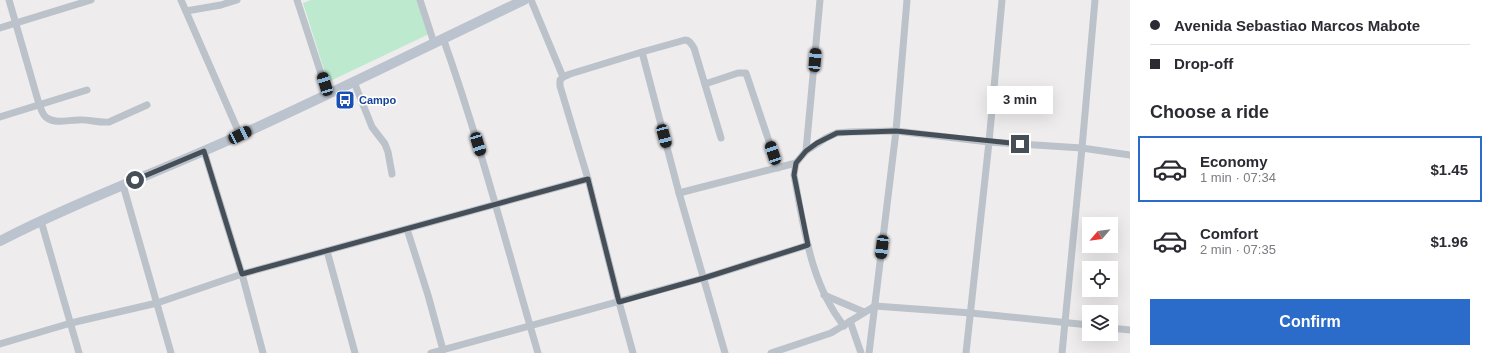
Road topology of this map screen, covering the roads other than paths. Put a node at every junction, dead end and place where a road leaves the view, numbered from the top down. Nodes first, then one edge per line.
1 (9, 0) edge
2 (91, 0) edge
3 (182, 0) edge
4 (237, 0) edge
5 (297, 0) edge
6 (420, 0) edge
7 (524, 0) edge
8 (531, 0) edge
9 (820, 0) edge
10 (907, 0) edge
11 (1002, 0) edge
12 (1095, 0) edge
13 (186, 11) junction
14 (16, 23) junction
15 (0, 28) edge
16 (443, 38) junction
17 (434, 43) junction
18 (642, 52) junction
19 (563, 76) junction
20 (354, 82) junction
21 (705, 84) junction
22 (87, 90) dead end
23 (328, 95) junction
24 (40, 104) junction
25 (147, 105) dead end
26 (0, 117) edge
27 (896, 131) junction
28 (240, 135) junction
29 (721, 138) dead end
30 (989, 142) junction
31 (1082, 148) junction
32 (204, 151) junction
33 (806, 151) junction
34 (1130, 155) edge
35 (796, 163) junction
36 (778, 168) junction
37 (392, 174) dead end
38 (588, 179) junction
39 (123, 185) junction
40 (679, 193) junction
41 (496, 204) junction
42 (41, 221) junction
43 (407, 229) junction
44 (0, 241) edge
45 (808, 245) junction
46 (327, 251) junction
47 (242, 274) junction
48 (704, 278) junction
49 (824, 294) junction
50 (619, 302) junction
51 (157, 303) junction
52 (875, 306) junction
53 (864, 312) junction
54 (971, 313) junction
55 (1065, 322) junction
56 (71, 324) junction
57 (847, 324) junction
58 (1082, 324) edge
59 (530, 326) junction
60 (1118, 329) edge
61 (1130, 330) edge
62 (0, 344) edge
63 (443, 350) junction
64 (79, 353) edge
65 (171, 353) edge
66 (263, 353) edge
67 (355, 353) edge
68 (432, 353) edge
69 (538, 353) edge
70 (633, 353) edge
71 (725, 353) edge
72 (771, 353) edge
73 (861, 353) edge
74 (868, 353) edge
75 (966, 353) edge
76 (1062, 353) edge

1 - 14 street
2 - 14 street
3 - 13 street
4 - 13 street
5 - 23 street
6 - 17 street
7 - 16 main road
8 - 19 street
9 - 33 street
10 - 27 street
11 - 30 street
12 - 31 street
13 - 28 street
14 - 15 street
14 - 24 street
16 - 17 main road
16 - 41 street
17 - 20 main road
18 - 19 street
18 - 21 street
18 - 40 street
19 - 38 street
20 - 23 main road
20 - 37 street
21 - 29 street
21 - 36 street
22 - 24 street
23 - 28 main road
24 - 25 street
24 - 26 street
27 - 30 street
27 - 33 street
27 - 52 street
28 - 32 main road
30 - 31 street
30 - 54 street
31 - 34 street
31 - 55 street
32 - 39 main road
32 - 47 street
33 - 35 street
35 - 36 street
35 - 45 street
36 - 40 street
38 - 41 street
38 - 50 street
39 - 42 main road
39 - 51 street
40 - 48 street
41 - 43 street
41 - 59 street
42 - 44 main road
42 - 56 street
43 - 46 street
43 - 63 street
45 - 48 street
45 - 49 street
46 - 47 street
46 - 67 street
47 - 51 street
47 - 66 street
48 - 50 street
48 - 71 street
49 - 53 street
49 - 57 street
50 - 59 street
50 - 70 street
51 - 56 street
51 - 65 street
52 - 53 street
52 - 54 street
52 - 74 street
53 - 57 street
54 - 55 street
54 - 75 street
55 - 58 street
55 - 76 street
56 - 62 street
56 - 64 street
57 - 72 street
57 - 73 street
59 - 63 street
59 - 69 street
60 - 61 street
63 - 68 street

